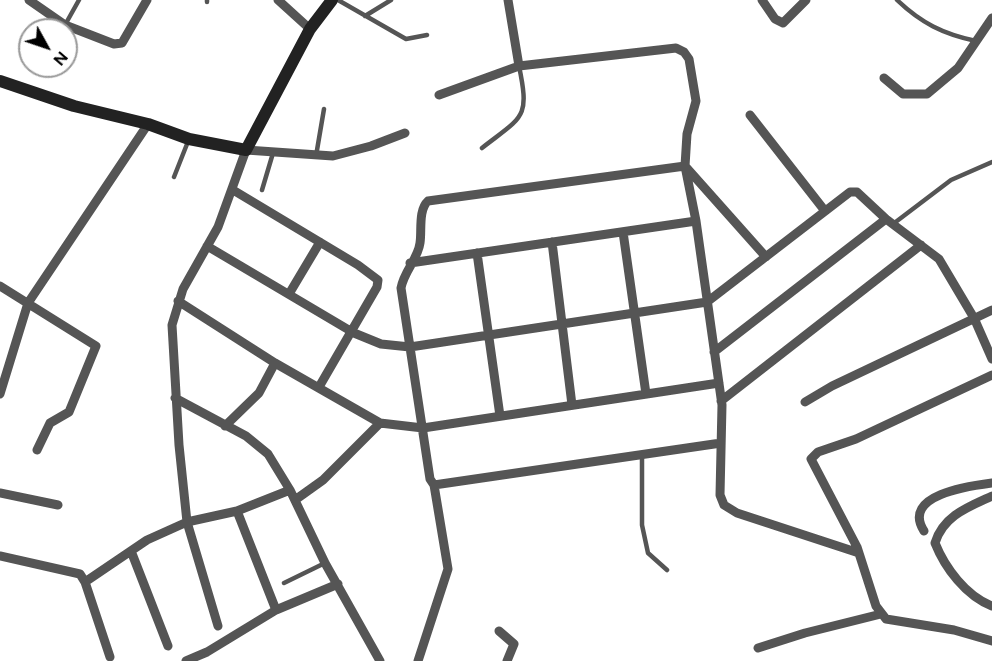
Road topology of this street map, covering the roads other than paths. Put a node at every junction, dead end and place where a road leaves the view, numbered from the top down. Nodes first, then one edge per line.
1 (29, 0) edge
2 (79, 0) edge
3 (147, 0) edge
4 (278, 0) edge
5 (391, 0) edge
6 (508, 0) edge
7 (762, 0) edge
8 (807, 0) edge
9 (897, 0) edge
10 (331, 1) edge
11 (365, 16) junction
12 (55, 18) edge
13 (69, 18) edge
14 (992, 18) edge
15 (310, 29) junction
16 (78, 30) edge
17 (427, 35) dead end
18 (976, 41) junction
19 (519, 66) junction
20 (884, 78) dead end
21 (0, 81) edge
22 (439, 95) dead end
23 (324, 109) dead end
24 (750, 115) dead end
25 (148, 124) junction
26 (405, 132) dead end
27 (189, 139) junction
28 (482, 148) dead end
29 (246, 150) junction
30 (273, 153) junction
31 (316, 156) junction
32 (992, 162) edge
33 (685, 166) junction
34 (174, 177) dead end
35 (233, 190) junction
36 (262, 190) dead end
37 (825, 211) junction
38 (696, 221) junction
39 (889, 221) junction
40 (623, 232) junction
41 (320, 242) junction
42 (552, 242) junction
43 (921, 245) junction
44 (207, 246) junction
45 (477, 253) junction
46 (766, 257) junction
47 (410, 263) junction
48 (0, 286) edge
49 (289, 294) junction
50 (178, 300) junction
51 (28, 303) junction
52 (707, 303) junction
53 (992, 310) edge
54 (635, 313) junction
55 (974, 318) junction
56 (561, 324) junction
57 (352, 332) junction
58 (487, 335) junction
59 (410, 347) junction
60 (714, 352) junction
61 (992, 359) edge
62 (275, 363) junction
63 (992, 375) edge
64 (718, 383) junction
65 (319, 387) junction
66 (0, 394) edge
67 (646, 394) junction
68 (175, 398) junction
69 (722, 401) junction
70 (805, 402) dead end
71 (572, 405) junction
72 (500, 416) junction
73 (381, 423) junction
74 (225, 426) junction
75 (423, 428) junction
76 (721, 443) junction
77 (37, 450) dead end
78 (642, 455) junction
79 (992, 483) edge
80 (434, 485) junction
81 (290, 490) junction
82 (0, 493) edge
83 (992, 496) edge
84 (295, 500) junction
85 (58, 506) dead end
86 (237, 511) junction
87 (187, 522) junction
88 (924, 531) dead end
89 (131, 551) junction
90 (859, 553) junction
91 (0, 556) edge
92 (325, 563) junction
93 (667, 570) dead end
94 (85, 582) junction
95 (284, 583) dead end
96 (338, 584) junction
97 (992, 606) edge
98 (276, 610) junction
99 (882, 614) junction
100 (218, 626) dead end
101 (499, 631) dead end
102 (992, 641) edge
103 (168, 646) dead end
104 (758, 648) dead end
105 (110, 657) dead end
106 (186, 661) edge
107 (380, 661) edge
108 (418, 661) edge
109 (507, 661) edge

1 - 12 street
2 - 13 lane
3 - 16 street
4 - 15 street
5 - 11 lane
6 - 19 street
7 - 8 street
9 - 18 lane
10 - 11 lane
10 - 15 street
11 - 17 lane
14 - 18 street
15 - 29 street
18 - 20 street
19 - 22 street
19 - 28 lane
19 - 33 street
21 - 25 street
23 - 31 lane
24 - 37 street
25 - 27 street
25 - 51 street
26 - 31 street
27 - 29 street
27 - 34 lane
29 - 30 street
29 - 35 street
30 - 31 street
30 - 36 lane
32 - 39 lane
33 - 38 street
33 - 46 street
33 - 47 street
35 - 41 street
35 - 44 street
37 - 39 street
37 - 46 street
38 - 40 street
38 - 52 street
39 - 43 street
39 - 60 street
40 - 42 street
40 - 54 street
41 - 49 street
41 - 57 street
42 - 45 street
42 - 56 street
43 - 55 street
43 - 69 street
44 - 49 street
44 - 50 street
45 - 47 street
45 - 58 street
46 - 52 street
47 - 59 street
48 - 51 street
49 - 57 street
50 - 62 street
50 - 68 street
51 - 66 street
51 - 77 street
52 - 54 street
52 - 60 street
53 - 55 street
54 - 56 street
54 - 67 street
55 - 61 street
55 - 70 street
56 - 58 street
56 - 71 street
57 - 59 street
57 - 65 street
58 - 59 street
58 - 72 street
59 - 75 street
60 - 64 street
62 - 65 street
62 - 74 street
63 - 90 street
64 - 67 street
64 - 69 street
65 - 73 street
67 - 71 street
68 - 74 street
68 - 87 street
69 - 76 street
71 - 72 street
72 - 75 street
73 - 75 street
73 - 84 street
74 - 81 street
75 - 80 street
76 - 78 street
76 - 90 street
78 - 80 street
78 - 93 lane
79 - 88 street
80 - 108 street
81 - 84 street
81 - 86 street
82 - 85 street
83 - 97 street
84 - 92 street
86 - 87 street
86 - 98 street
87 - 89 street
87 - 100 street
89 - 94 street
89 - 103 street
90 - 99 street
91 - 94 street
92 - 95 lane
92 - 96 street
94 - 105 street
96 - 98 street
96 - 107 street
98 - 106 street
99 - 102 street
99 - 104 street
101 - 109 street

